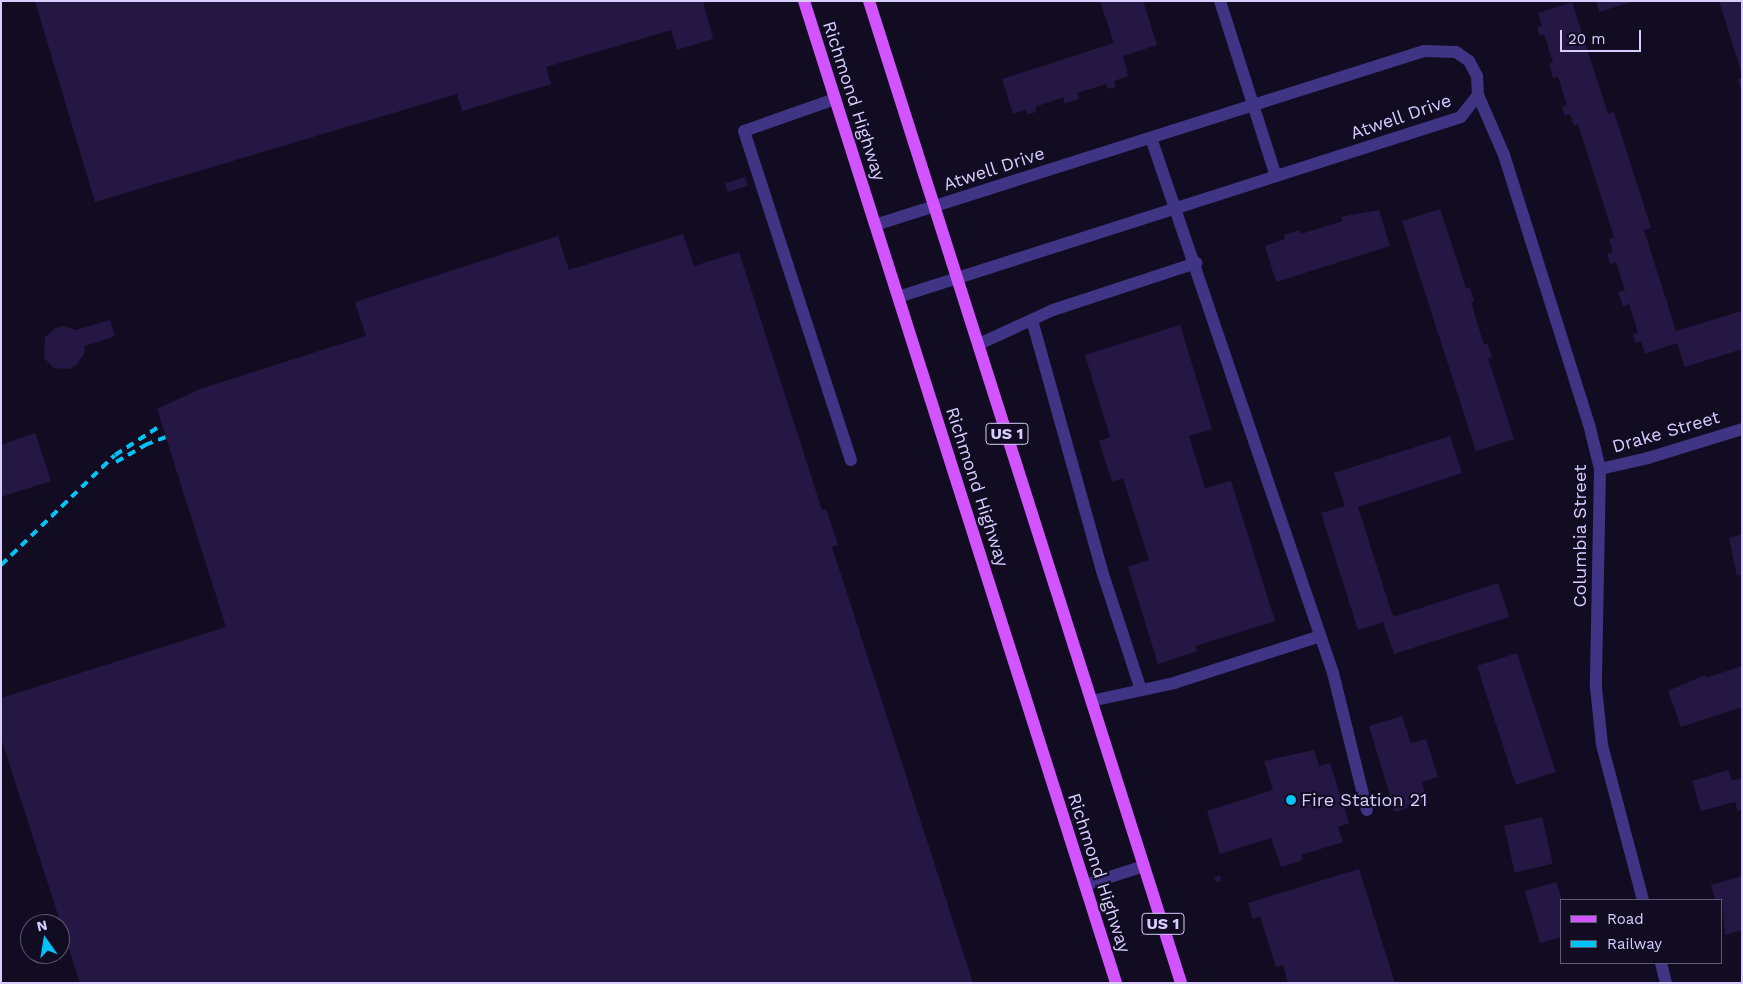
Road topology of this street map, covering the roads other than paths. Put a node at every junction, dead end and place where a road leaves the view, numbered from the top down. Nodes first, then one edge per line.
1 (804, 1) edge
2 (869, 1) edge
3 (1220, 1) edge
4 (1478, 95) junction
5 (835, 98) junction
6 (1254, 105) junction
7 (1152, 138) junction
8 (1276, 176) junction
9 (934, 206) junction
10 (1177, 208) junction
11 (875, 225) junction
12 (1196, 263) junction
13 (957, 278) junction
14 (898, 297) junction
15 (1032, 320) junction
16 (978, 344) junction
17 (1742, 429) edge
18 (851, 460) dead end
19 (1600, 468) junction
20 (1320, 636) junction
21 (1141, 690) junction
22 (1092, 701) junction
23 (1367, 810) dead end
24 (1144, 866) junction
25 (1085, 885) junction
26 (1643, 899) edge
27 (1660, 964) edge
28 (1116, 983) edge
29 (1181, 983) edge
30 (1666, 983) edge

1 - 5 main road, Richmond Highway
2 - 9 main road, US 1
3 - 6 street
4 - 6 street, Atwell Drive
4 - 8 street, Atwell Drive
4 - 19 street, Columbia Street
5 - 11 main road, Richmond Highway
5 - 18 street
6 - 7 street, Atwell Drive
6 - 8 street
7 - 9 street, Atwell Drive
7 - 10 street
8 - 10 street, Atwell Drive
9 - 11 street, Atwell Drive
9 - 13 main road, US 1
10 - 12 street
10 - 13 street, Atwell Drive
11 - 14 main road, Richmond Highway
12 - 15 street
12 - 20 street
13 - 14 street, Atwell Drive
13 - 16 main road, US 1
14 - 25 main road, Richmond Highway
15 - 16 street
15 - 21 street
16 - 22 main road, US 1
17 - 19 street, Drake Street
19 - 26 street, Columbia Street
20 - 21 street
20 - 23 street
21 - 22 street
22 - 24 main road, US 1
24 - 25 street
24 - 29 main road, US 1
25 - 28 main road, Richmond Highway
27 - 30 street

